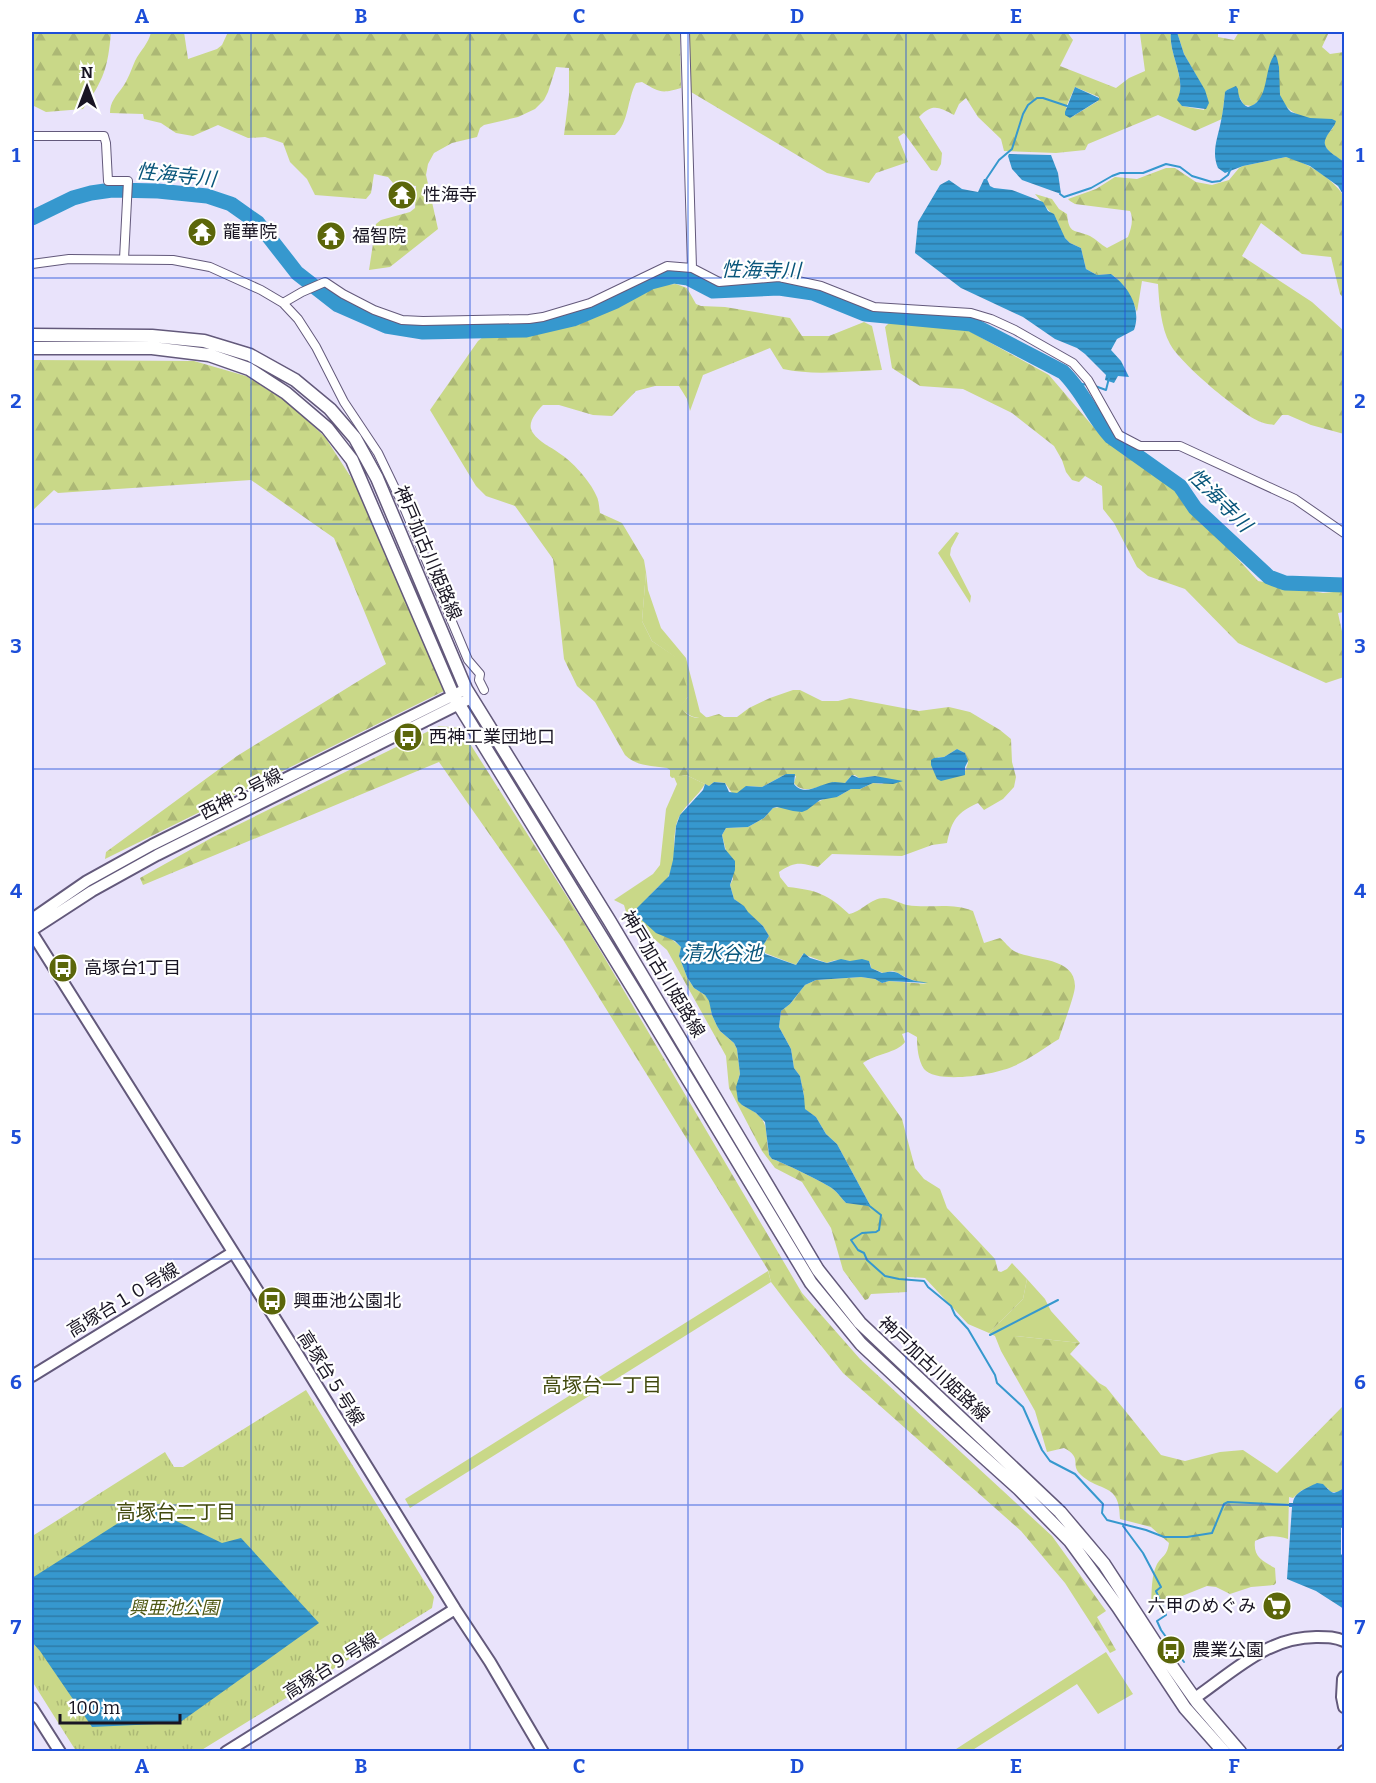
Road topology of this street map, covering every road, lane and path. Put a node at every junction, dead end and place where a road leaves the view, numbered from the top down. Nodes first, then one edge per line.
1 (685, 32) edge
2 (32, 136) edge
3 (124, 259) junction
4 (32, 264) edge
5 (692, 268) junction
6 (284, 303) junction
7 (32, 335) edge
8 (32, 348) edge
9 (1344, 533) edge
10 (479, 680) junction
11 (484, 690) dead end
12 (468, 693) junction
13 (456, 700) junction
14 (32, 919) edge
15 (32, 932) edge
16 (232, 1253) junction
17 (32, 1376) edge
18 (454, 1609) junction
19 (1344, 1641) edge
20 (1344, 1677) edge
21 (1195, 1698) junction
22 (1344, 1707) edge
23 (32, 1708) edge
24 (60, 1752) edge
25 (225, 1752) edge
26 (543, 1752) edge
27 (1224, 1752) edge
28 (1240, 1752) edge

1 - 5 street
2 - 3 street
3 - 4 street
3 - 6 street
5 - 6 street
5 - 9 street
6 - 10 street
7 - 12 main road, 神戸加古川姫路線
8 - 13 main road, 神戸加古川姫路線
10 - 11 street
10 - 12 street
12 - 13 street
12 - 21 main road, 神戸加古川姫路線
13 - 14 street, 西神３号線
13 - 15 street, 西神３号線
13 - 27 main road, 神戸加古川姫路線
15 - 16 street, 高塚台５号線
16 - 17 street, 高塚台１０号線
16 - 18 street, 高塚台５号線
18 - 25 street, 高塚台９号線
18 - 26 street, 高塚台５号線
19 - 21 street
20 - 22 street
21 - 28 main road, 神戸加古川姫路線
23 - 24 street

